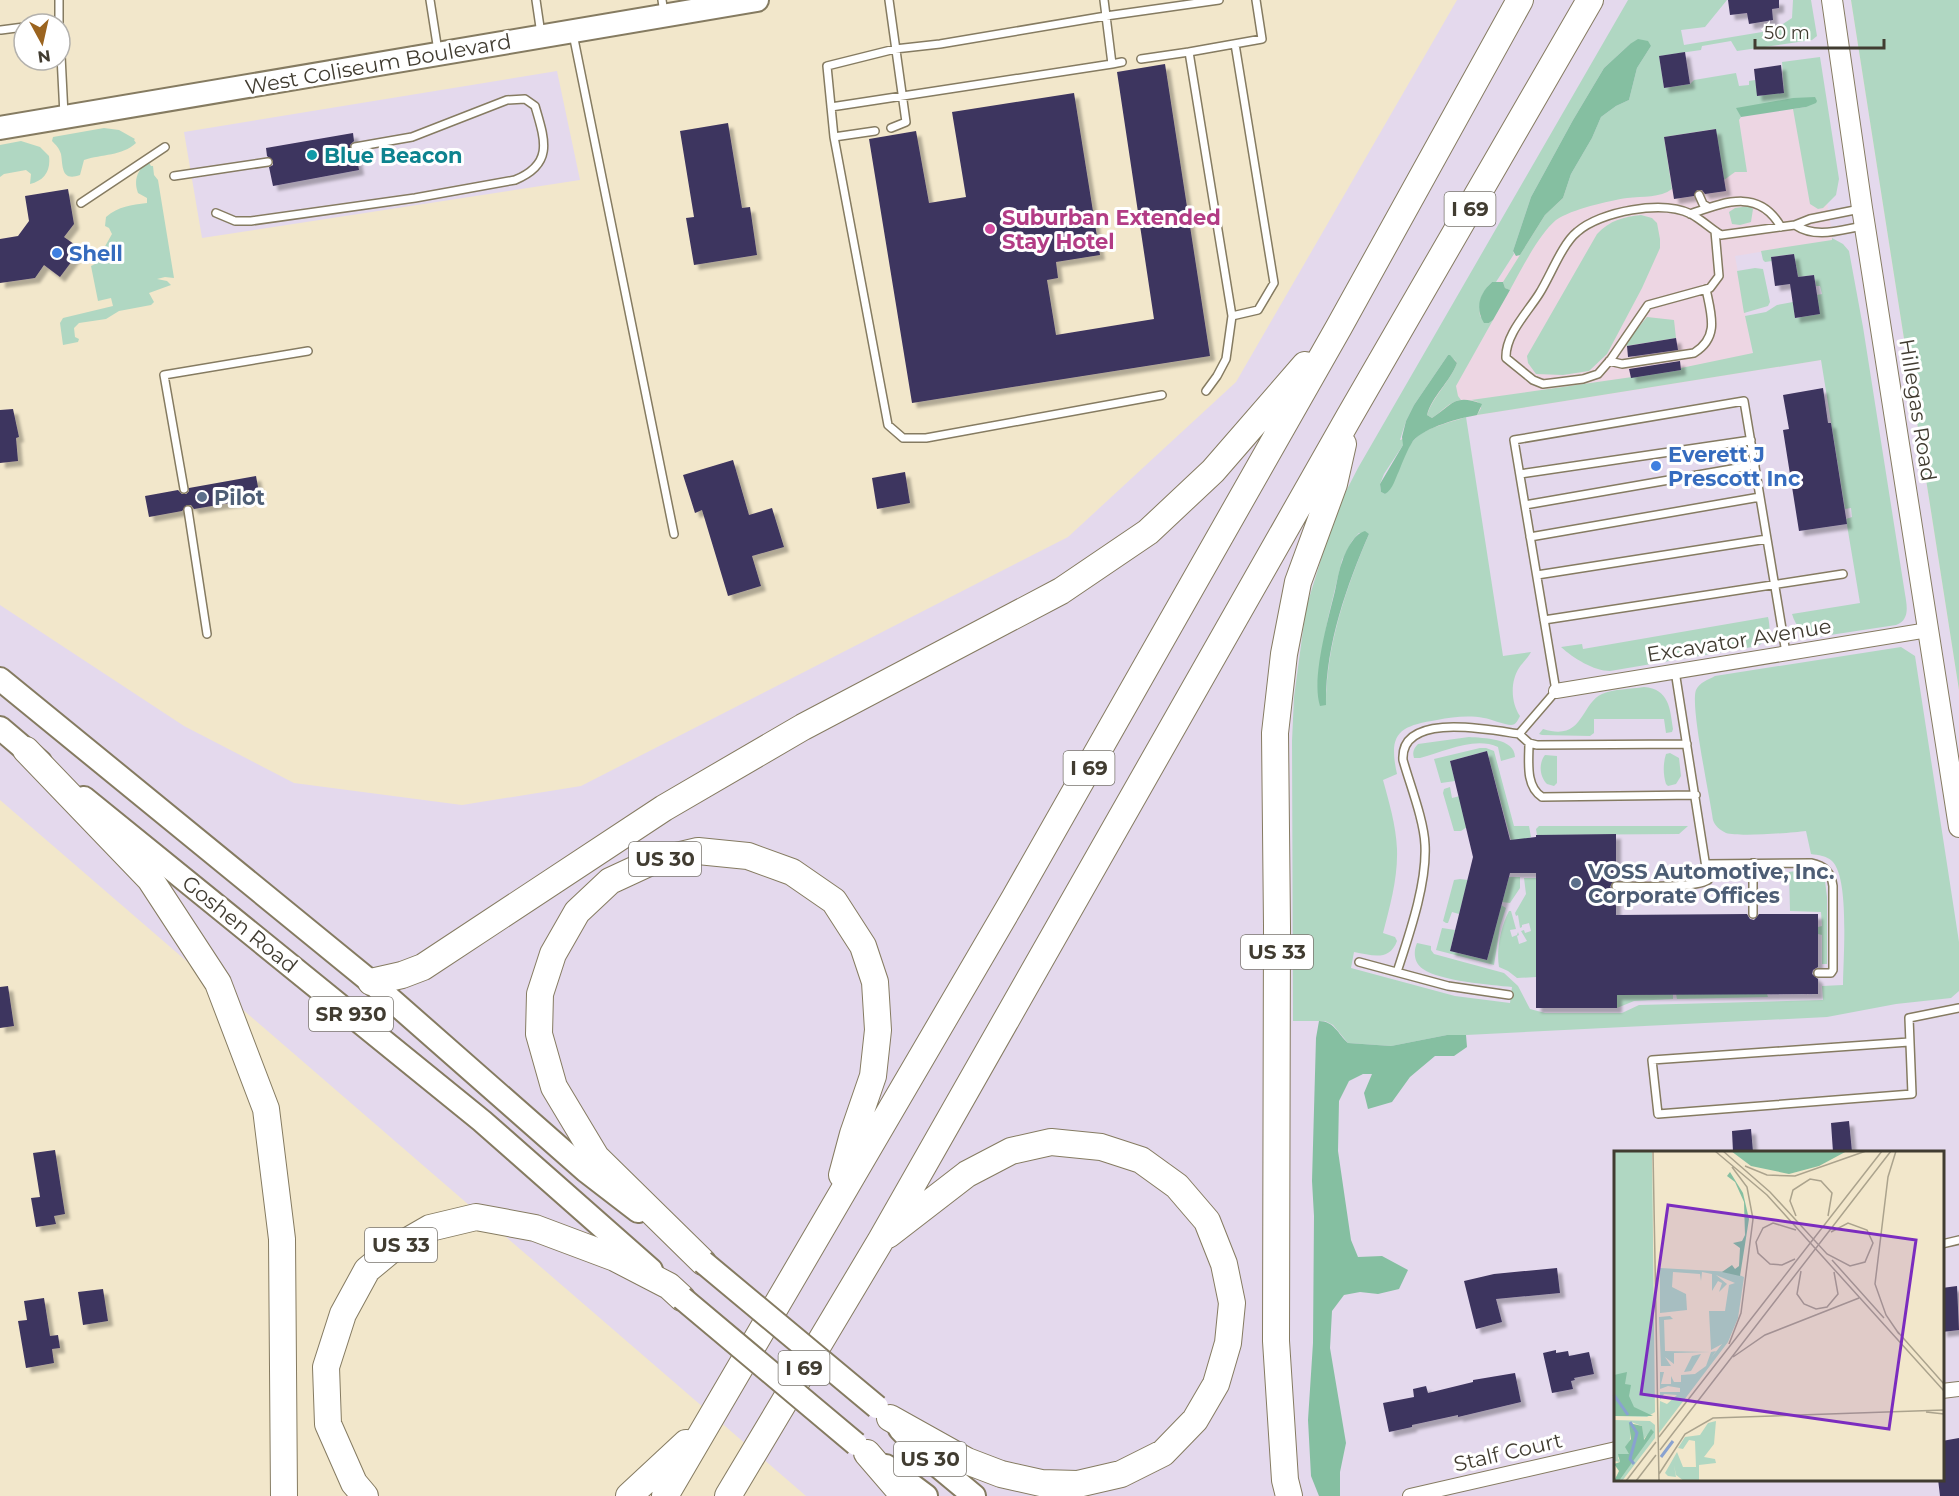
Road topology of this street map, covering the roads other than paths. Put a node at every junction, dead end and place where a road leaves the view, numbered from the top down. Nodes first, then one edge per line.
1 (430, 0) edge
2 (536, 0) edge
3 (757, 0) edge
4 (889, 0) edge
5 (1104, 0) edge
6 (1219, 0) edge
7 (1256, 0) edge
8 (1520, 0) edge
9 (1590, 0) edge
10 (1832, 0) edge
11 (663, 8) edge
12 (1106, 16) junction
13 (572, 31) junction
14 (541, 36) junction
15 (1235, 44) junction
16 (895, 49) junction
17 (1189, 52) junction
18 (438, 54) junction
19 (1141, 59) dead end
20 (1122, 62) dead end
21 (1112, 64) junction
22 (62, 72) edge
23 (902, 95) junction
24 (831, 107) junction
25 (64, 117) junction
26 (0, 128) edge
27 (891, 128) dead end
28 (875, 131) dead end
29 (834, 136) junction
30 (165, 147) dead end
31 (355, 147) dead end
32 (268, 162) dead end
33 (174, 176) dead end
34 (1699, 195) dead end
35 (81, 203) dead end
36 (1708, 207) junction
37 (216, 213) dead end
38 (1690, 214) junction
39 (1864, 217) junction
40 (1795, 225) junction
41 (1781, 227) junction
42 (1715, 231) junction
43 (1706, 289) junction
44 (1232, 316) junction
45 (1339, 327) junction
46 (308, 351) dead end
47 (1609, 361) junction
48 (1206, 391) dead end
49 (1162, 395) dead end
50 (1349, 417) junction
51 (1751, 440) junction
52 (1755, 465) junction
53 (1520, 474) junction
54 (184, 489) dead end
55 (1760, 497) junction
56 (1525, 505) junction
57 (188, 510) dead end
58 (674, 534) dead end
59 (1530, 537) junction
60 (1767, 540) junction
61 (1843, 574) dead end
62 (1537, 575) junction
63 (1775, 585) junction
64 (1544, 620) junction
65 (1928, 630) junction
66 (207, 634) dead end
67 (1786, 653) junction
68 (1675, 671) junction
69 (0, 680) edge
70 (1556, 691) junction
71 (0, 728) edge
72 (1520, 734) junction
73 (1529, 743) junction
74 (1687, 744) junction
75 (26, 750) junction
76 (1696, 795) junction
77 (1959, 827) edge
78 (1706, 864) junction
79 (1753, 864) junction
80 (1616, 886) dead end
81 (1753, 914) dead end
82 (1359, 962) dead end
83 (1397, 972) junction
84 (1818, 973) dead end
85 (371, 982) junction
86 (1509, 995) dead end
87 (1959, 1008) edge
88 (1909, 1042) junction
89 (834, 1207) junction
90 (880, 1240) junction
91 (1959, 1240) edge
92 (1944, 1244) edge
93 (696, 1256) junction
94 (676, 1292) junction
95 (1959, 1389) edge
96 (1944, 1391) edge
97 (883, 1413) junction
98 (706, 1424) junction
99 (862, 1448) junction
100 (1614, 1449) edge
101 (284, 1496) edge
102 (365, 1496) edge
103 (629, 1496) edge
104 (665, 1496) edge
105 (728, 1496) edge
106 (904, 1496) edge
107 (926, 1496) edge
108 (974, 1496) edge
109 (1289, 1496) edge
110 (1410, 1496) edge

1 - 18 lane
2 - 14 lane
3 - 11 main road, West Coliseum Boulevard
4 - 16 lane
5 - 12 lane
6 - 12 lane
7 - 15 lane
8 - 45 highway, I 69
9 - 50 highway, I 69
10 - 39 main road, Hillegas Road
11 - 13 main road, West Coliseum Boulevard
12 - 16 lane
12 - 21 lane
13 - 14 main road, West Coliseum Boulevard
13 - 58 lane
14 - 18 main road, West Coliseum Boulevard
15 - 17 lane
15 - 44 lane
16 - 23 lane
16 - 24 lane
17 - 19 lane
17 - 44 lane
18 - 25 main road, West Coliseum Boulevard
20 - 21 lane
21 - 23 lane
22 - 25 lane
23 - 24 lane
23 - 27 lane
24 - 29 lane
25 - 26 main road, West Coliseum Boulevard
28 - 29 lane
29 - 49 lane
30 - 35 lane
31 - 37 lane
32 - 33 lane
34 - 36 lane
36 - 38 lane
36 - 41 lane
38 - 42 lane
38 - 47 lane
39 - 40 lane
39 - 40 lane
39 - 65 main road, Hillegas Road
40 - 41 lane
41 - 42 lane
42 - 43 lane
43 - 47 lane
43 - 47 lane
44 - 48 lane
45 - 85 highway
45 - 89 highway, I 69
46 - 54 lane
50 - 90 highway, I 69
50 - 109 highway, US 33
51 - 52 lane
51 - 53 lane
51 - 53 lane
52 - 55 lane
52 - 56 lane
53 - 56 lane
55 - 59 lane
55 - 60 lane
56 - 59 lane
57 - 66 lane
59 - 62 lane
60 - 62 lane
60 - 63 lane
61 - 63 lane
62 - 64 lane
63 - 64 lane
63 - 67 lane
64 - 70 lane
65 - 67 street, Excavator Avenue
65 - 77 main road, Hillegas Road
67 - 68 street, Excavator Avenue
68 - 70 street, Excavator Avenue
68 - 74 lane
69 - 85 main road, SR 930
70 - 72 lane
71 - 75 main road, Goshen Road / SR 930
72 - 73 lane
72 - 83 lane
73 - 74 lane
73 - 76 lane
74 - 76 lane
75 - 94 main road, Goshen Road / SR 930
75 - 101 highway
76 - 78 lane
78 - 79 lane
78 - 80 lane
79 - 81 lane
79 - 84 lane
82 - 83 lane
83 - 86 lane
85 - 93 main road, SR 930
87 - 88 lane
88 - 88 lane
89 - 93 highway, US 30
89 - 98 highway, I 69
90 - 97 highway
90 - 105 highway, I 69
91 - 92 lane
93 - 97 main road, US 30, bridge
94 - 99 main road, US 33, bridge
94 - 102 highway, US 33
95 - 96 street
97 - 108 main road, US 30
98 - 103 highway
98 - 104 highway, I 69
99 - 106 highway
99 - 107 main road, US 33
100 - 110 street, Stalf Court

